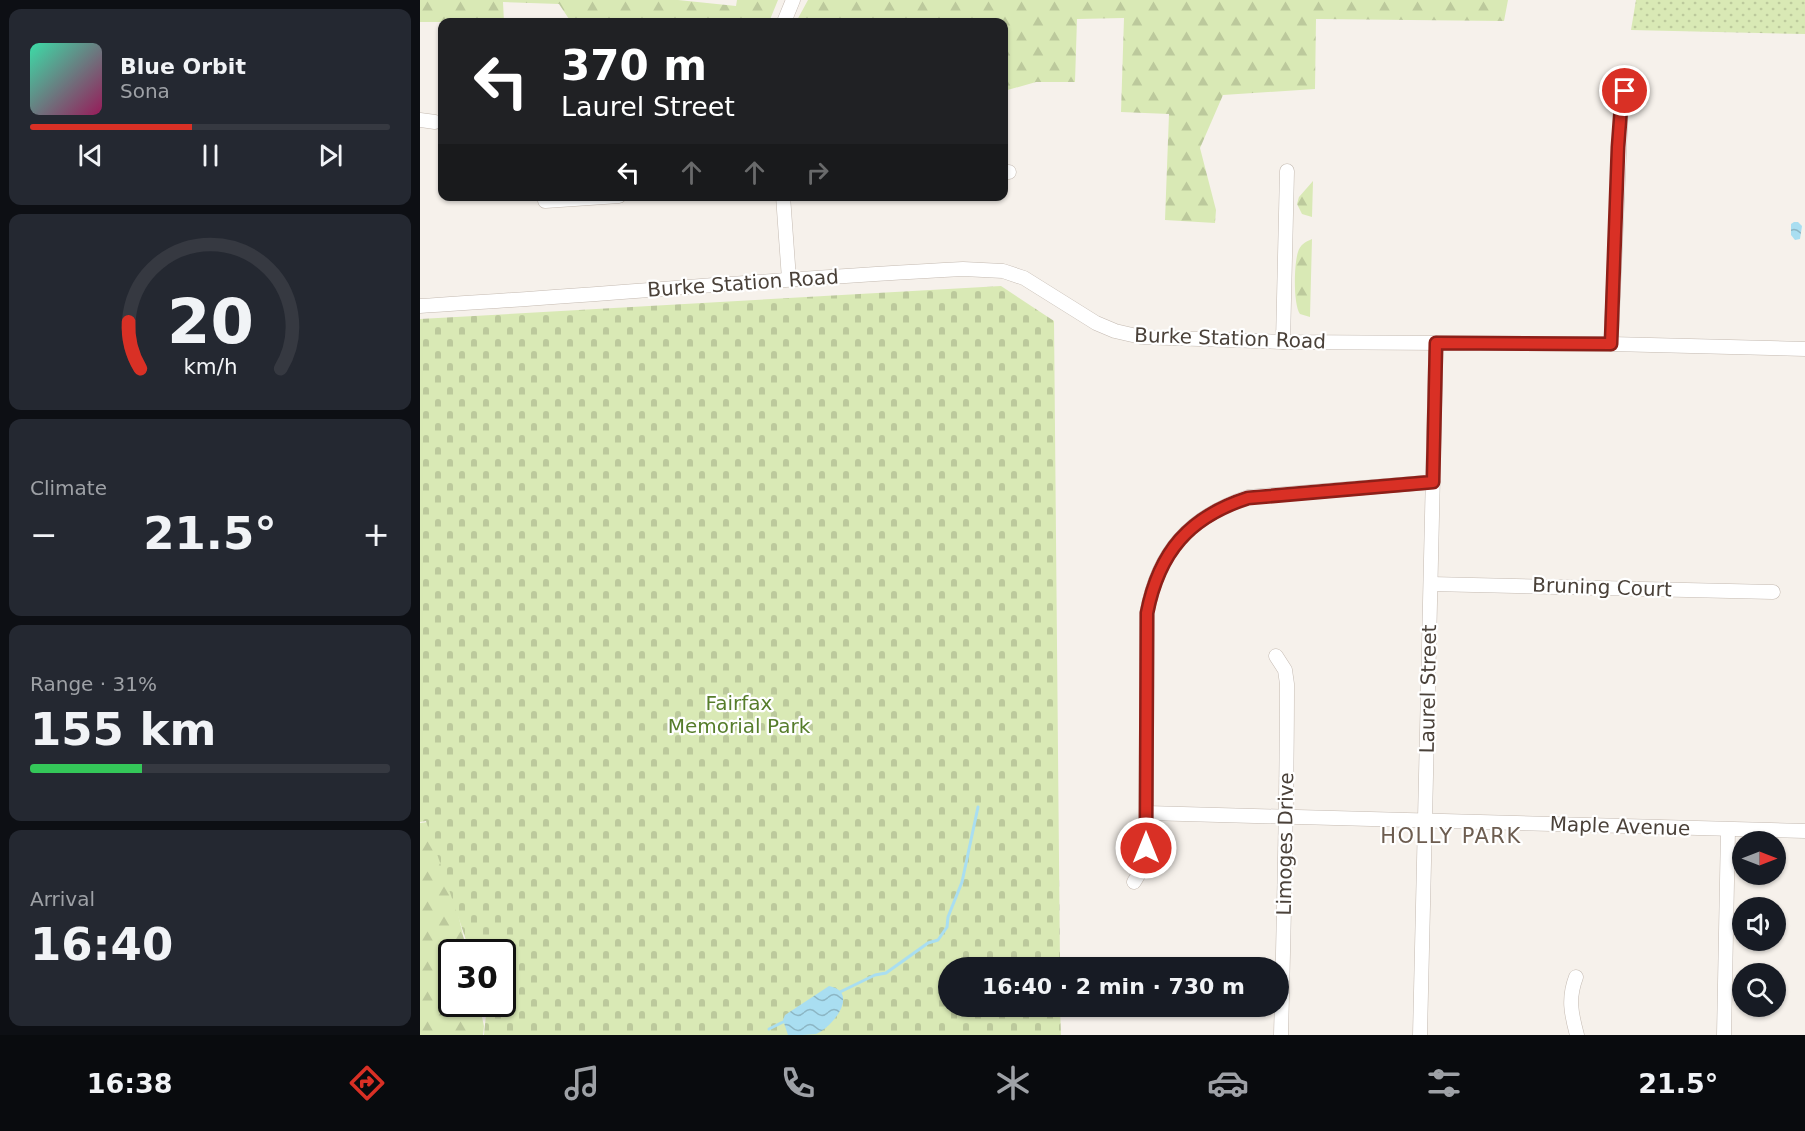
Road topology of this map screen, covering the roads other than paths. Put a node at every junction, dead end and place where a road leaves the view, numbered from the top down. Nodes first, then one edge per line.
1 (793, 0) edge
2 (785, 18) edge
3 (1635, 77) dead end
4 (420, 120) edge
5 (435, 122) dead end
6 (1287, 171) dead end
7 (783, 201) edge
8 (789, 279) junction
9 (420, 306) edge
10 (1283, 342) junction
11 (1436, 343) junction
12 (1611, 344) junction
13 (1805, 349) edge
14 (1430, 482) junction
15 (1431, 584) junction
16 (1773, 592) dead end
17 (1276, 656) dead end
18 (1147, 813) junction
19 (1286, 817) junction
20 (1425, 820) junction
21 (1728, 830) junction
22 (1805, 831) edge
23 (1134, 882) dead end
24 (1576, 977) dead end
25 (1281, 1035) edge
26 (1420, 1035) edge
27 (1577, 1035) edge
28 (1724, 1035) edge

1 - 2 street
3 - 12 street
4 - 5 street
6 - 10 street
7 - 8 street
8 - 9 street, Burke Station Road
8 - 10 street, Burke Station Road
10 - 11 street, Burke Station Road
11 - 12 street, Burke Station Road
11 - 14 street, Laurel Street
12 - 13 street, Burke Station Road
14 - 15 street, Laurel Street
14 - 18 street
15 - 16 street, Bruning Court
15 - 20 street, Laurel Street
17 - 19 street, Limoges Drive
18 - 19 street, Maple Avenue
18 - 23 street
19 - 20 street, Maple Avenue
19 - 25 street, Limoges Drive
20 - 21 street, Maple Avenue
20 - 26 street, Laurel Street
21 - 22 street, Maple Avenue
21 - 28 street
24 - 27 street

